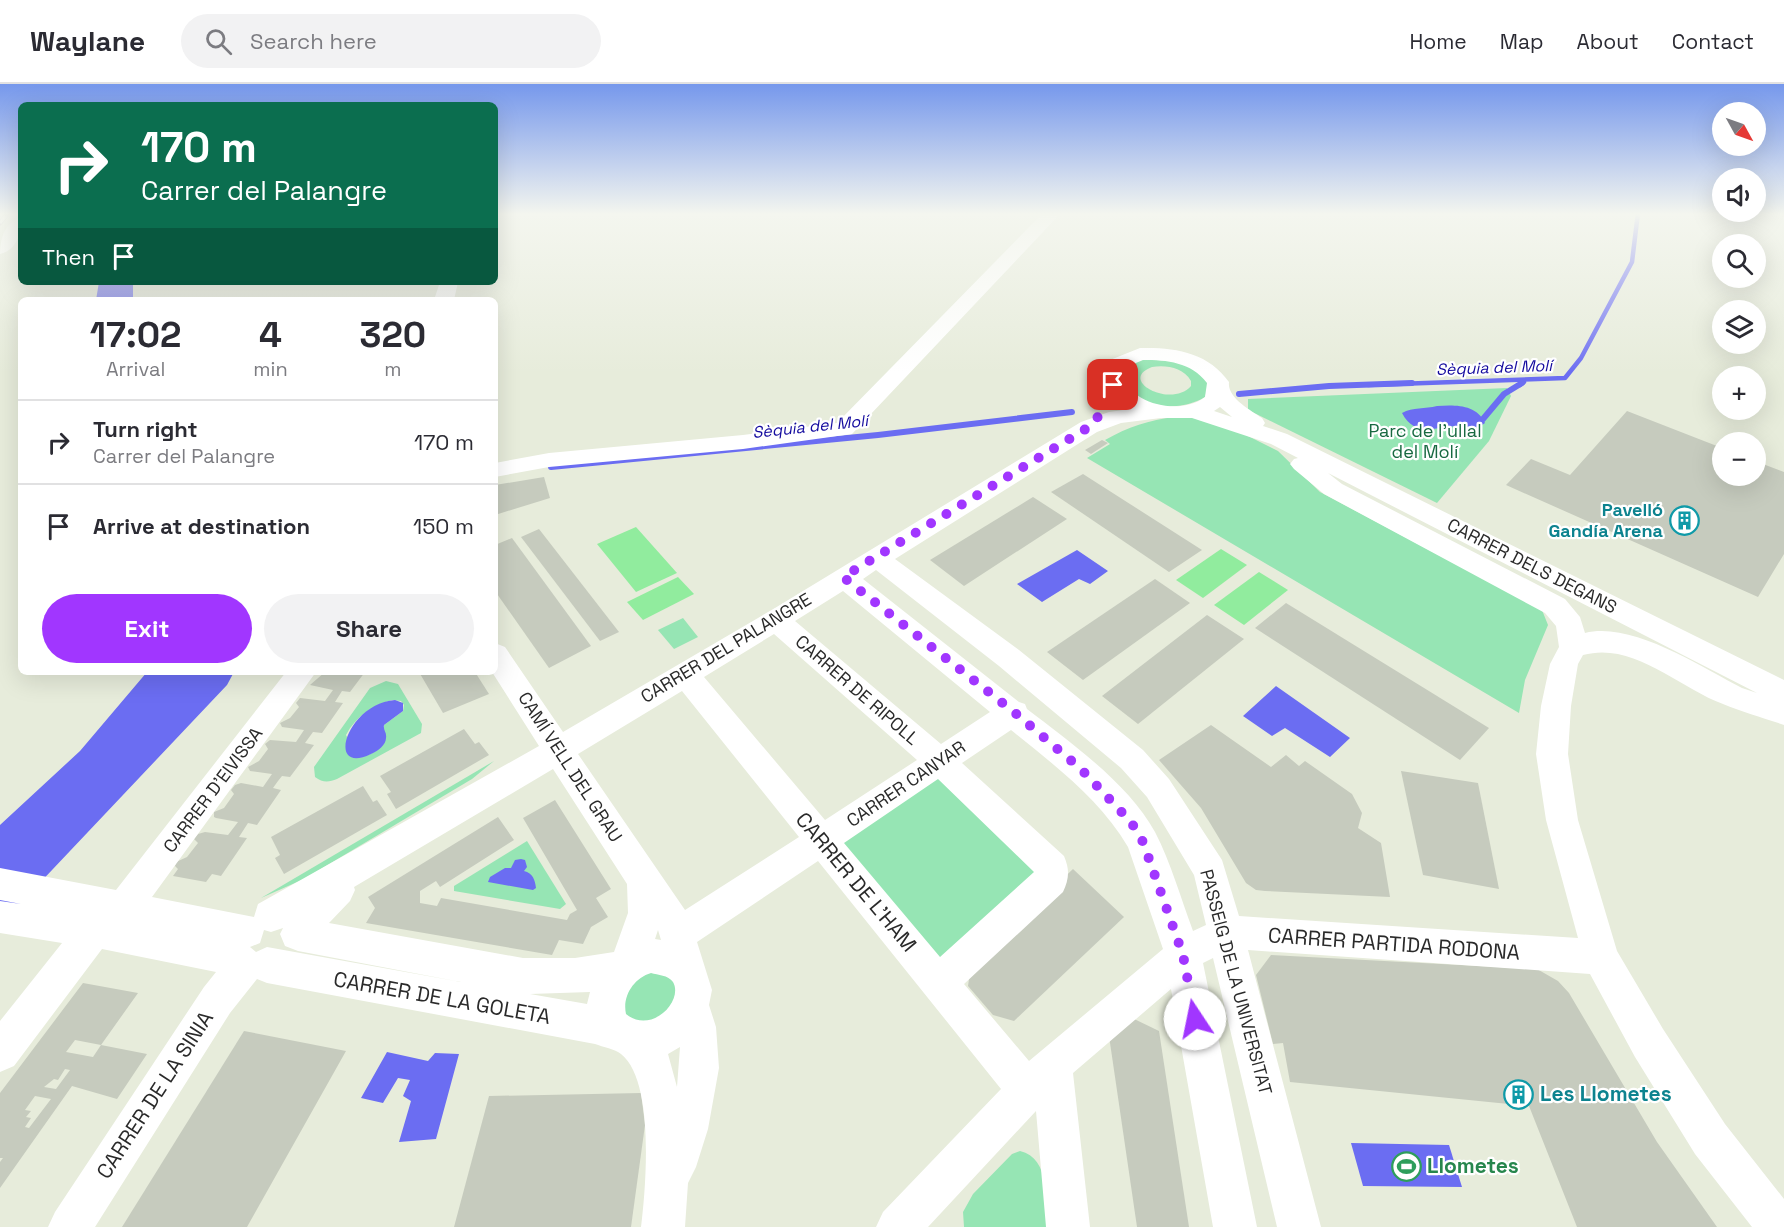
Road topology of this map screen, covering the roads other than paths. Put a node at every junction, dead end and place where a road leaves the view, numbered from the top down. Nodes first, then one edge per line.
1 (1001, 266) edge
2 (1113, 385) junction
3 (1219, 390) junction
4 (1162, 411) junction
5 (1195, 411) junction
6 (1089, 427) junction
7 (1279, 439) junction
8 (498, 469) edge
9 (876, 556) junction
10 (843, 577) junction
11 (1555, 606) junction
12 (775, 619) junction
13 (1573, 646) junction
14 (1634, 646) junction
15 (498, 658) edge
16 (685, 674) junction
17 (300, 675) edge
18 (1784, 693) edge
19 (1014, 712) junction
20 (1784, 713) edge
21 (559, 750) junction
22 (939, 761) junction
23 (822, 841) junction
24 (644, 881) junction
25 (0, 884) edge
26 (123, 908) junction
27 (0, 917) edge
28 (94, 931) junction
29 (1227, 932) junction
30 (261, 945) junction
31 (681, 950) junction
32 (1183, 955) junction
33 (1601, 957) junction
34 (627, 966) junction
35 (939, 982) junction
36 (691, 1008) junction
37 (626, 1036) junction
38 (0, 1052) edge
39 (1039, 1077) junction
40 (665, 1208) edge
41 (929, 1212) edge
42 (70, 1227) edge
43 (898, 1227) edge
44 (1068, 1227) edge
45 (1235, 1227) edge
46 (1299, 1227) edge
47 (1779, 1227) edge

1 - 8 street
2 - 3 street, CARRER DEL PALANGRE
2 - 4 street
2 - 6 street, CARRER DEL PALANGRE
3 - 5 street
3 - 7 street, CARRER DELS DEGANS
4 - 5 street, CARRER DELS DEGANS
4 - 6 street, CARRER DEL PALANGRE
5 - 7 street, CARRER DELS DEGANS
6 - 9 street, CARRER DEL PALANGRE
7 - 11 street
7 - 18 street, CARRER DELS DEGANS
9 - 10 street, CARRER DEL PALANGRE
9 - 29 street, PASSEIG DE LA UNIVERSITAT
10 - 12 street, CARRER DEL PALANGRE
10 - 19 street
11 - 13 street
11 - 14 street
12 - 16 street, CARRER DEL PALANGRE
12 - 22 street, CARRER DE RIPOLL
13 - 14 street
13 - 33 street
14 - 20 street
15 - 21 street, CAMÍ VELL DEL GRAU
16 - 21 street, CARRER DEL PALANGRE
16 - 23 street, CARRER DE L'HAM
17 - 26 street, CARRER D'EIVISSA
19 - 22 street, CARRER CANYAR
19 - 32 street
21 - 24 street, CAMÍ VELL DEL GRAU
21 - 30 street, CARRER DEL PALANGRE
22 - 23 street, CARRER CANYAR
22 - 35 street, CARRER DE RIPOLL
23 - 31 street, CARRER CANYAR
23 - 35 street, CARRER DE L'HAM
24 - 31 street, CAMÍ VELL DEL GRAU
24 - 34 street, CAMÍ VELL DEL GRAU
25 - 26 street, CARRER DE LA GOLETA
26 - 30 street, CARRER DE LA GOLETA
27 - 28 street, CARRER DE LA GOLETA
28 - 30 street, CARRER DE LA GOLETA
28 - 38 street
29 - 32 street
29 - 33 street, CARRER PARTIDA RODONA
29 - 46 street, PASSEIG DE LA UNIVERSITAT
30 - 34 street, CARRER DE LA GOLETA
30 - 37 street, CARRER DE LA GOLETA
30 - 42 street, CARRER DE LA SINIA
31 - 34 street
31 - 36 street
32 - 39 street
32 - 45 street
33 - 47 street
34 - 37 street
35 - 39 street, CARRER DE L'HAM
36 - 37 street
36 - 40 street
37 - 40 street
39 - 41 street
39 - 44 street
41 - 43 street

